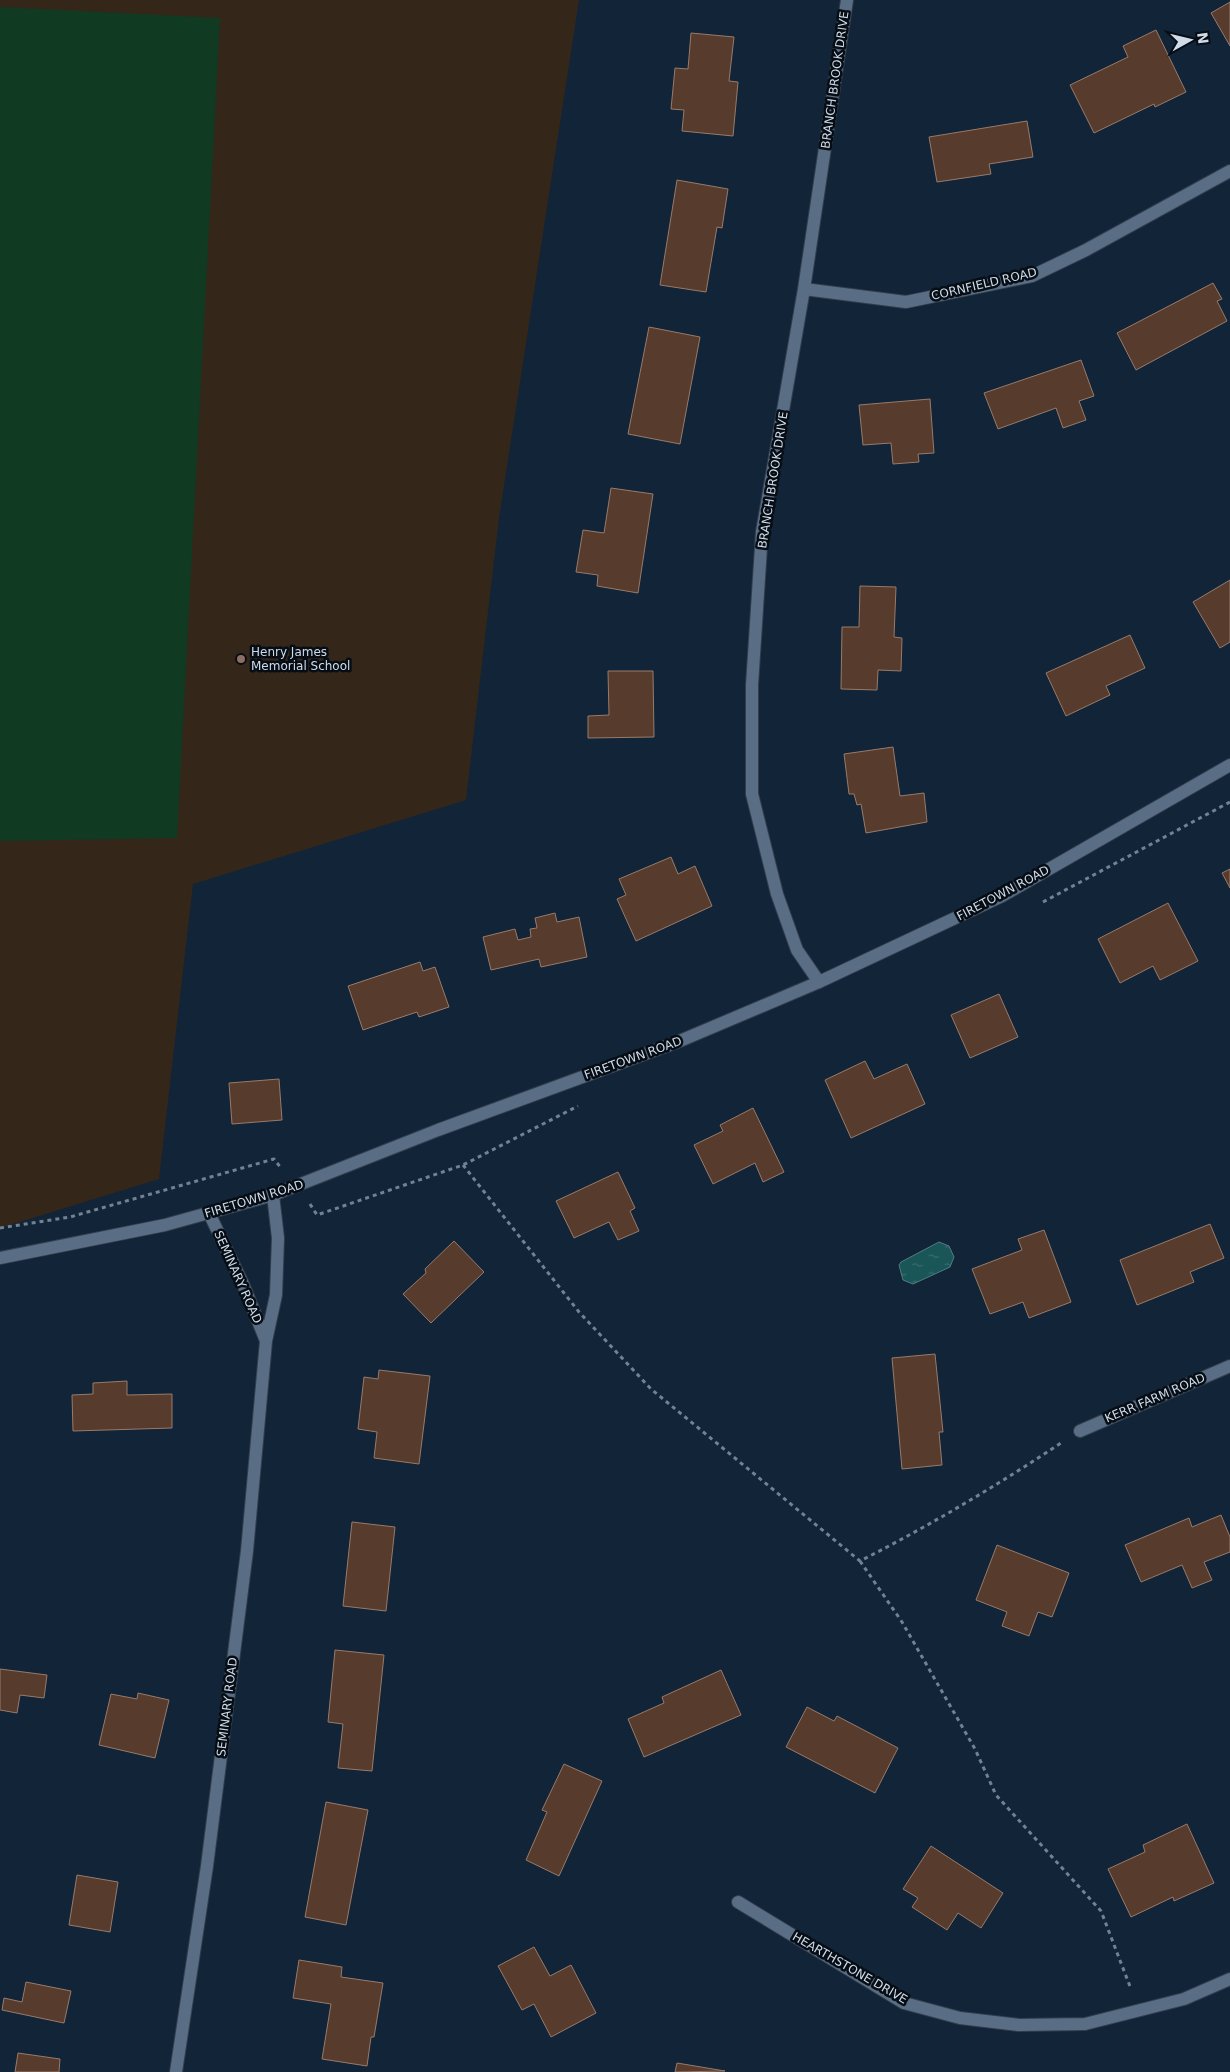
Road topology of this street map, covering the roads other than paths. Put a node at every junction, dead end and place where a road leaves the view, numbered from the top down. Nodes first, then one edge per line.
1 (847, 0) edge
2 (1230, 171) edge
3 (804, 289) junction
4 (1230, 765) edge
5 (819, 982) junction
6 (273, 1195) junction
7 (210, 1213) junction
8 (0, 1258) edge
9 (266, 1341) junction
10 (1230, 1366) edge
11 (1080, 1431) road end
12 (738, 1902) dead end
13 (1230, 1979) edge
14 (176, 2072) edge

1 - 3 street, BRANCH BROOK DRIVE
2 - 3 street, CORNFIELD ROAD
3 - 5 street, BRANCH BROOK DRIVE
4 - 5 street, FIRETOWN ROAD
5 - 6 street, FIRETOWN ROAD
6 - 7 street, FIRETOWN ROAD
6 - 9 street, SEMINARY ROAD
7 - 8 street, FIRETOWN ROAD
7 - 9 street, SEMINARY ROAD
9 - 14 street, SEMINARY ROAD
10 - 11 street, KERR FARM ROAD
12 - 13 street, HEARTHSTONE DRIVE

